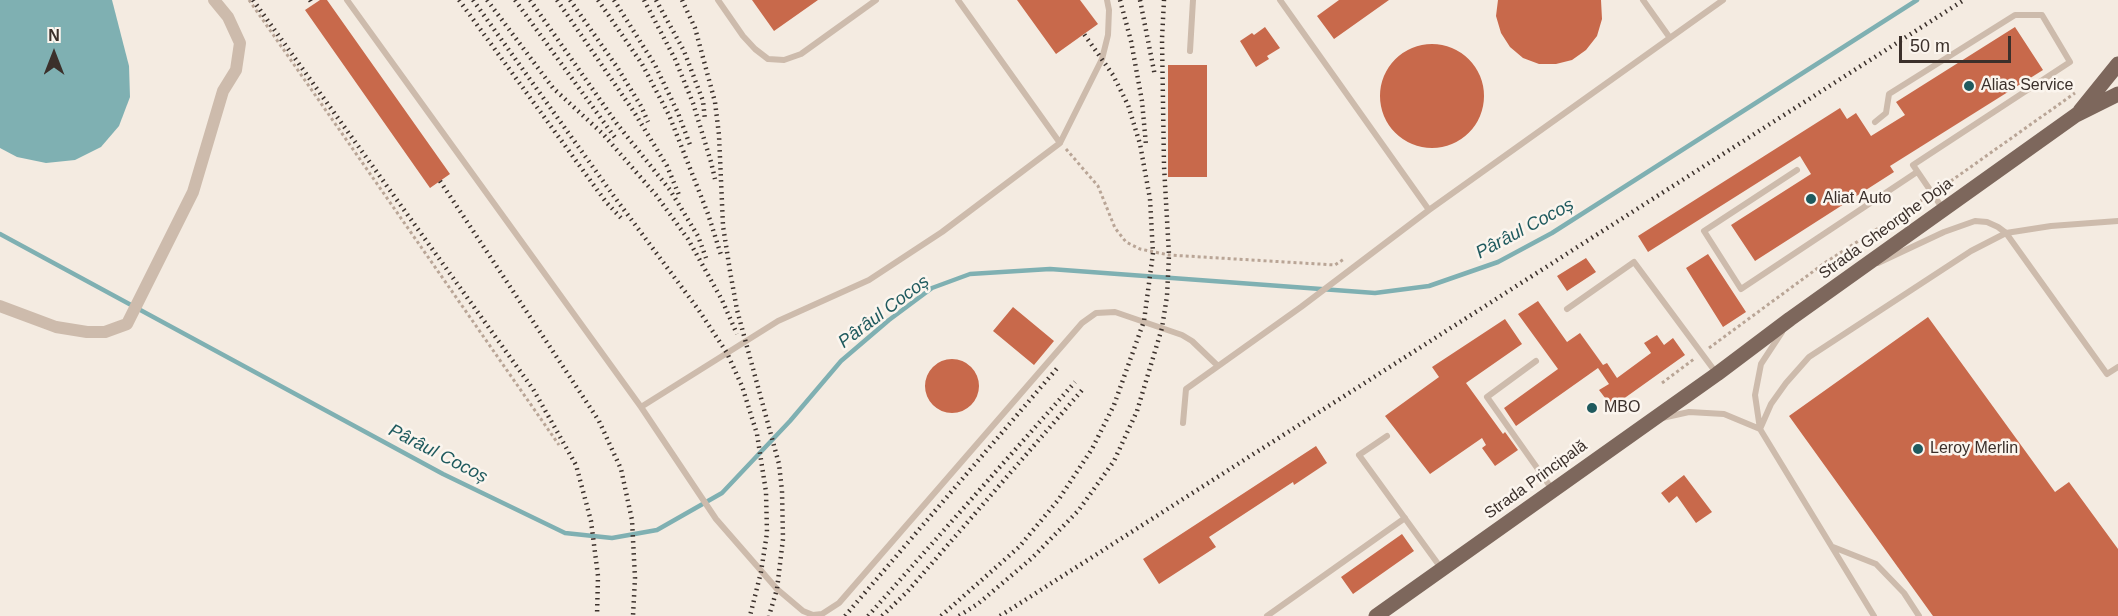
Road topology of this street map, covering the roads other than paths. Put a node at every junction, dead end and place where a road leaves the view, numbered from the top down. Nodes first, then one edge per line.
1 (214, 0) edge
2 (348, 0) edge
3 (718, 0) edge
4 (876, 0) edge
5 (958, 0) edge
6 (1107, 0) edge
7 (1193, 0) edge
8 (1280, 0) edge
9 (1643, 0) edge
10 (1723, 0) edge
11 (1670, 38) junction
12 (1190, 51) dead end
13 (2118, 64) edge
14 (2118, 94) edge
15 (2076, 115) junction
16 (1875, 122) dead end
17 (1060, 143) junction
18 (1797, 170) dead end
19 (1917, 172) junction
20 (1944, 209) junction
21 (1430, 210) junction
22 (2118, 221) edge
23 (2006, 233) junction
24 (1855, 274) junction
25 (0, 306) edge
26 (1568, 309) dead end
27 (1790, 319) junction
28 (1536, 361) dead end
29 (1218, 366) junction
30 (2118, 366) edge
31 (1718, 374) junction
32 (641, 407) junction
33 (1650, 421) junction
34 (1183, 423) dead end
35 (1760, 429) junction
36 (1387, 436) dead end
37 (1553, 489) junction
38 (1405, 518) junction
39 (1832, 547) junction
40 (1441, 569) junction
41 (1267, 616) edge
42 (1376, 616) edge
43 (1874, 616) edge
44 (1919, 616) edge

1 - 25 street
2 - 32 lane
3 - 4 lane
5 - 17 lane
6 - 17 lane
7 - 12 lane
8 - 21 lane
9 - 11 lane
10 - 11 lane
11 - 21 lane
13 - 15 main road, Strada Gheorghe Doja
14 - 15 main road, Strada Gheorghe Doja
15 - 20 main road, Strada Gheorghe Doja
16 - 19 lane
17 - 32 lane
18 - 19 lane
19 - 20 lane
20 - 24 main road, Strada Gheorghe Doja
21 - 29 lane
22 - 23 lane
23 - 24 lane
23 - 30 lane
23 - 35 lane
24 - 27 main road, Strada Gheorghe Doja
26 - 31 lane
27 - 31 main road, Strada Gheorghe Doja
27 - 35 lane
28 - 37 lane
29 - 32 lane
29 - 34 lane
31 - 33 main road, Strada Principală
33 - 35 lane
33 - 37 main road, Strada Principală
35 - 39 lane
36 - 38 lane
37 - 40 main road, Strada Principală
38 - 40 lane
38 - 41 lane
39 - 43 lane
39 - 44 lane
40 - 42 main road, Strada Principală

